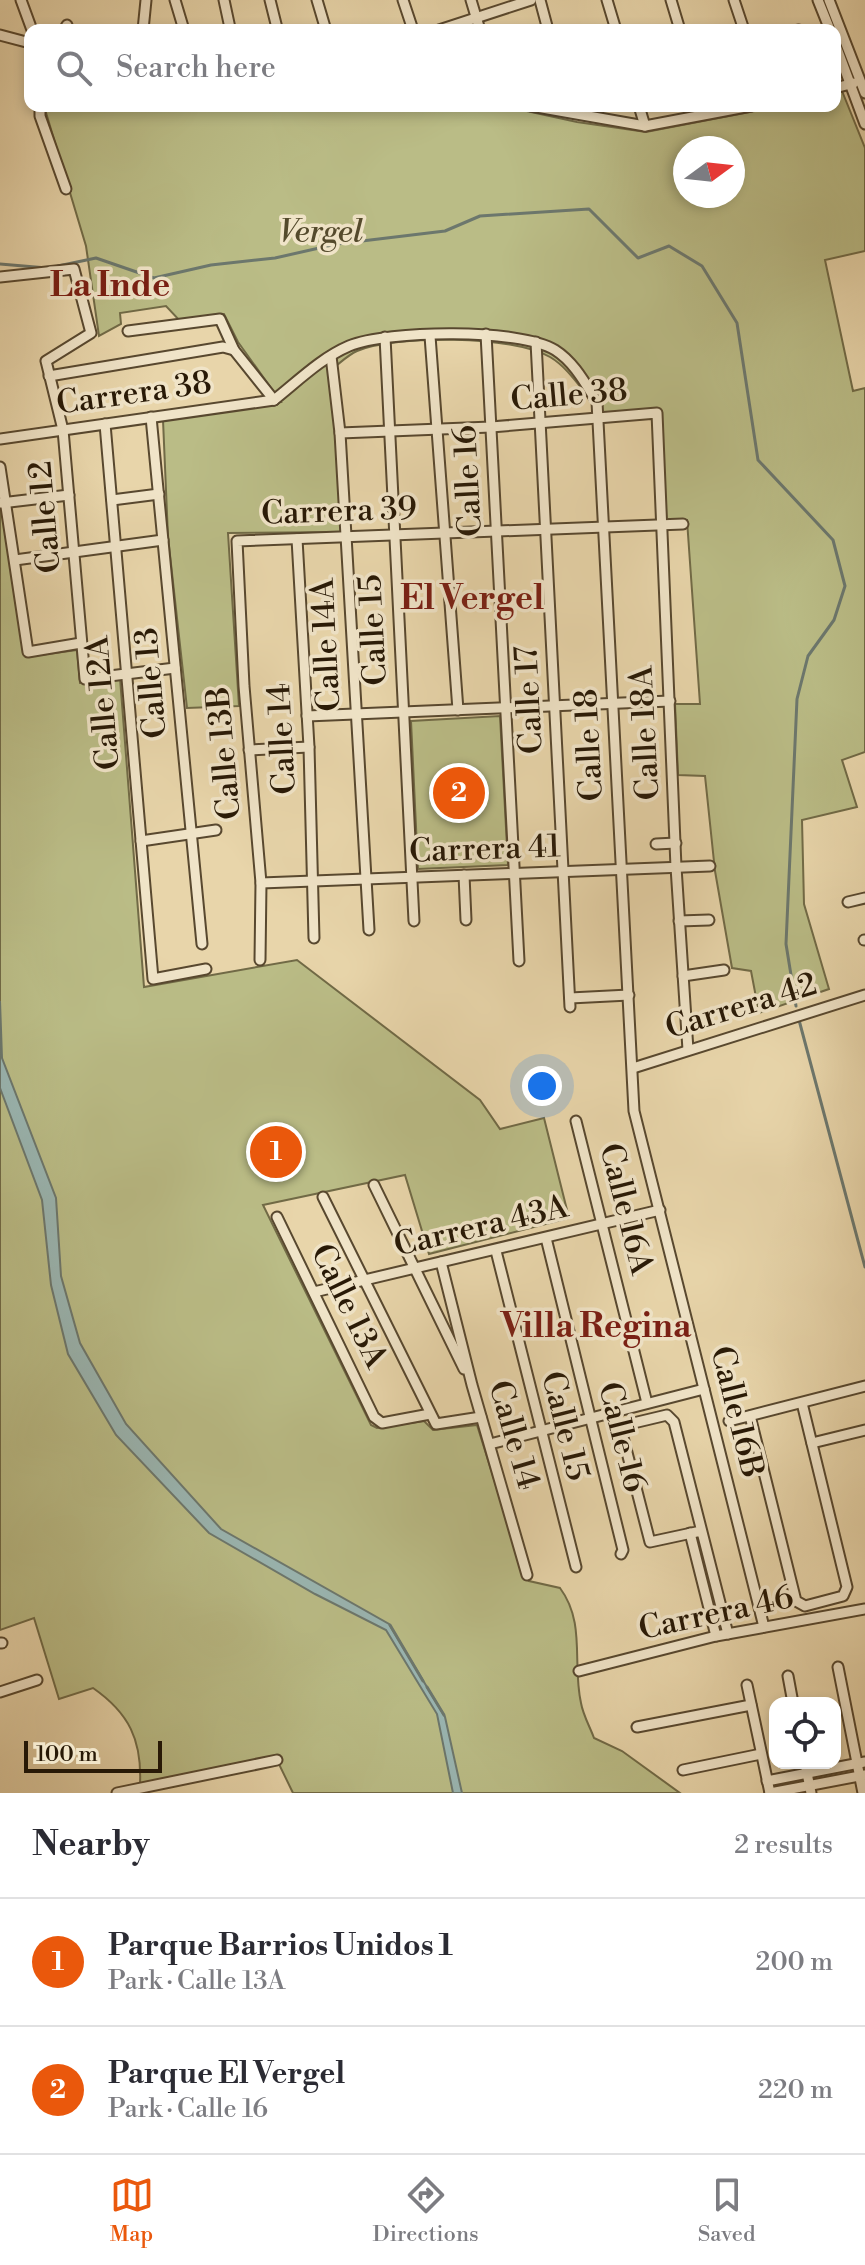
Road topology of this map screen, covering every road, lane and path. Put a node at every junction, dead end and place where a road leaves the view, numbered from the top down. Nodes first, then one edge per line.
1 (21, 0) edge
2 (146, 0) edge
3 (175, 0) edge
4 (224, 0) edge
5 (270, 0) edge
6 (317, 0) edge
7 (403, 0) edge
8 (471, 0) edge
9 (531, 0) edge
10 (540, 0) edge
11 (607, 0) edge
12 (671, 0) edge
13 (734, 0) edge
14 (818, 0) edge
15 (829, 0) edge
16 (477, 18) junction
17 (30, 24) edge
18 (144, 24) edge
19 (182, 24) edge
20 (229, 24) edge
21 (276, 24) edge
22 (324, 24) edge
23 (411, 24) edge
24 (458, 24) edge
25 (478, 24) edge
26 (546, 24) edge
27 (614, 24) edge
28 (678, 24) edge
29 (742, 24) edge
30 (828, 24) edge
31 (838, 24) edge
32 (841, 31) edge
33 (0, 35) edge
34 (24, 41) edge
35 (841, 59) edge
36 (861, 82) junction
37 (850, 84) junction
38 (841, 86) edge
39 (865, 93) edge
40 (40, 112) edge
41 (577, 112) edge
42 (641, 112) edge
43 (700, 112) edge
44 (865, 124) edge
45 (645, 126) junction
46 (66, 189) dead end
47 (0, 277) edge
48 (128, 331) dead end
49 (486, 334) junction
50 (430, 336) junction
51 (385, 337) junction
52 (536, 342) junction
53 (234, 350) junction
54 (331, 356) junction
55 (49, 376) junction
56 (274, 400) junction
57 (657, 413) joint
58 (151, 417) junction
59 (599, 420) junction
60 (105, 424) junction
61 (540, 424) junction
62 (491, 427) junction
63 (437, 429) junction
64 (63, 430) junction
65 (389, 431) junction
66 (340, 433) junction
67 (0, 439) edge
68 (0, 467) edge
69 (159, 494) junction
70 (69, 495) junction
71 (112, 500) junction
72 (3, 503) edge
73 (683, 524) dead end
74 (662, 525) junction
75 (605, 527) junction
76 (546, 529) junction
77 (496, 531) junction
78 (444, 533) junction
79 (395, 535) junction
80 (346, 537) junction
81 (297, 539) junction
82 (163, 540) junction
83 (237, 541) joint
84 (116, 546) junction
85 (76, 551) junction
86 (15, 560) junction
87 (81, 643) junction
88 (175, 668) junction
89 (127, 674) junction
90 (670, 701) junction
91 (613, 703) junction
92 (555, 706) junction
93 (506, 708) junction
94 (458, 710) junction
95 (403, 712) junction
96 (356, 714) junction
97 (307, 716) junction
98 (309, 747) junction
99 (249, 750) junction
100 (216, 830) dead end
101 (191, 833) junction
102 (141, 841) junction
103 (676, 843) junction
104 (656, 844) dead end
105 (710, 866) dead end
106 (676, 867) junction
107 (622, 869) junction
108 (563, 872) junction
109 (514, 873) junction
110 (464, 875) junction
111 (412, 877) junction
112 (365, 879) junction
113 (313, 881) junction
114 (261, 883) junction
115 (865, 898) edge
116 (848, 902) dead end
117 (466, 920) dead end
118 (709, 920) dead end
119 (414, 921) dead end
120 (679, 921) junction
121 (369, 930) dead end
122 (314, 938) dead end
123 (202, 944) dead end
124 (260, 960) dead end
125 (519, 961) dead end
126 (206, 969) dead end
127 (724, 970) dead end
128 (683, 976) junction
129 (629, 995) junction
130 (865, 995) edge
131 (688, 1050) junction
132 (633, 1068) junction
133 (576, 1121) dead end
134 (374, 1185) dead end
135 (323, 1197) dead end
136 (660, 1210) junction
137 (277, 1217) dead end
138 (604, 1224) junction
139 (546, 1238) junction
140 (496, 1251) junction
141 (441, 1262) junction
142 (413, 1268) junction
143 (365, 1282) junction
144 (314, 1292) junction
145 (472, 1385) junction
146 (865, 1386) edge
147 (704, 1389) junction
148 (647, 1403) junction
149 (802, 1403) junction
150 (430, 1414) junction
151 (750, 1416) junction
152 (481, 1417) junction
153 (590, 1418) junction
154 (729, 1421) dead end
155 (865, 1430) edge
156 (538, 1431) junction
157 (812, 1443) junction
158 (490, 1444) junction
159 (701, 1531) junction
160 (690, 1533) junction
161 (621, 1554) dead end
162 (576, 1567) dead end
163 (527, 1575) dead end
164 (865, 1610) edge
165 (764, 1627) junction
166 (728, 1634) junction
167 (716, 1636) junction
168 (838, 1667) dead end
169 (579, 1671) dead end
170 (788, 1676) dead end
171 (37, 1680) dead end
172 (747, 1685) dead end
173 (0, 1692) edge
174 (792, 1697) edge
175 (751, 1705) junction
176 (637, 1727) dead end
177 (761, 1754) junction
178 (277, 1760) dead end
179 (861, 1763) edge
180 (841, 1765) edge
181 (803, 1769) edge
182 (806, 1769) edge
183 (683, 1770) dead end
184 (862, 1776) edge
185 (767, 1781) junction
186 (810, 1790) edge
187 (117, 1793) edge
188 (770, 1793) edge
189 (863, 1793) edge

1 - 17 street
2 - 18 street
3 - 19 street
4 - 20 street
5 - 21 street
6 - 22 street
7 - 23 street
8 - 16 street
9 - 16 street
10 - 26 street
11 - 27 street
12 - 28 street
13 - 29 street
14 - 30 street
15 - 31 street
16 - 24 street
16 - 25 street
32 - 36 street
33 - 34 street
35 - 37 street
36 - 37 street
36 - 39 street
37 - 38 street
37 - 44 street
40 - 46 street
41 - 45 street
42 - 45 street
43 - 45 street
47 - 55 street, Calle 12
48 - 53 street
49 - 50 street
49 - 52 street
49 - 62 street, Calle 16
50 - 51 street
50 - 63 street
51 - 54 street
51 - 65 street, Calle 15
52 - 59 street, Calle 18
52 - 61 street, Calle 17
53 - 55 street
53 - 56 street
54 - 56 street
54 - 66 street, Calle 14A
55 - 64 street, Calle 12
56 - 58 street, Carrera 38
57 - 59 street, Calle 38
57 - 74 street, Calle 18A
58 - 60 street, Carrera 38
58 - 69 street, Calle 13
59 - 61 street, Calle 38
59 - 75 street, Calle 18
60 - 64 street, Carrera 38
60 - 71 street, Calle 12A
61 - 62 street, Calle 38
61 - 76 street, Calle 17
62 - 63 street, Calle 38
62 - 77 street, Calle 16
63 - 65 street, Calle 38
63 - 78 street
64 - 67 street, Carrera 38
64 - 70 street, Calle 12
65 - 66 street, Calle 38
65 - 79 street, Calle 15
66 - 80 street, Calle 14A
68 - 72 street
69 - 71 street
69 - 82 street, Calle 13
70 - 72 street
70 - 85 street, Calle 12
71 - 84 street, Calle 12A
72 - 86 street
73 - 74 street, Carrera 39
74 - 75 street, Carrera 39
74 - 90 street, Calle 18A
75 - 76 street, Carrera 39
75 - 91 street, Calle 18
76 - 77 street, Carrera 39
76 - 92 street, Calle 17
77 - 78 street, Carrera 39
77 - 93 street, Calle 16
78 - 79 street, Carrera 39
78 - 94 street
79 - 80 street, Carrera 39
79 - 95 street, Calle 15
80 - 81 street, Carrera 39
80 - 96 street, Calle 14A
81 - 83 street, Carrera 39
81 - 97 street, Calle 14
82 - 84 street
82 - 88 street, Calle 13
83 - 99 street, Calle 13B
84 - 85 street
84 - 89 street, Calle 12A
85 - 86 street
85 - 87 street, Calle 12
86 - 87 street
87 - 89 street, Calle 12
88 - 89 street
88 - 101 street, Calle 13
89 - 102 street, Calle 12A
90 - 91 street
90 - 103 street, Calle 18A
91 - 92 street
91 - 107 street, Calle 18
92 - 93 street
92 - 108 street, Calle 17
93 - 94 street
93 - 109 street, Calle 16
94 - 95 street
95 - 96 street
95 - 111 street, Calle 15
96 - 97 street
96 - 112 street, Calle 14A
97 - 98 street, Calle 14
98 - 99 street
98 - 113 street, Calle 14
99 - 114 street, Calle 13B
100 - 101 street
101 - 102 street
101 - 123 street, Calle 13
102 - 126 street, Calle 12A
103 - 104 street
103 - 106 street, Calle 18A
105 - 106 street, Carrera 41
106 - 107 street, Carrera 41
106 - 120 street, Calle 18A
107 - 108 street, Carrera 41
107 - 129 street, Calle 18
108 - 109 street, Carrera 41
108 - 129 street, Calle 17
109 - 110 street, Carrera 41
109 - 125 street, Calle 16
110 - 111 street, Carrera 41
110 - 117 street
111 - 112 street, Carrera 41
111 - 119 street, Calle 15
112 - 113 street, Carrera 41
112 - 121 street, Calle 14A
113 - 114 street, Carrera 41
113 - 122 street, Calle 14
114 - 124 street, Calle 13B
115 - 116 street
118 - 120 street
120 - 128 street, Calle 18A
127 - 128 street
128 - 131 street, Calle 18A
129 - 132 street, Calle 18
130 - 131 street, Carrera 42
131 - 132 street, Carrera 42
132 - 136 street, Calle 16B
133 - 138 street, Calle 16A
134 - 142 street
135 - 143 street
136 - 138 street, Carrera 43A
136 - 147 street, Calle 16B
137 - 144 street, Calle 13A
138 - 139 street, Carrera 43A
138 - 148 street, Calle 16A
139 - 140 street, Carrera 43A
139 - 153 street, Calle 16
140 - 141 street, Carrera 43A
140 - 156 street, Calle 15
141 - 142 street, Carrera 43A
141 - 145 street, Calle 14
142 - 143 street, Carrera 43A
142 - 145 street
143 - 144 street, Carrera 43A
143 - 150 street
144 - 150 street, Calle 13A
145 - 152 street, Calle 14
146 - 149 street
147 - 148 street
147 - 165 street, Calle 16B
148 - 153 street
149 - 151 street
149 - 157 street
150 - 152 street
151 - 154 street
151 - 157 street
152 - 158 street, Calle 14
153 - 156 street
153 - 161 street, Calle 16
155 - 157 street
156 - 158 street
156 - 162 street, Calle 15
158 - 163 street, Calle 14
159 - 160 street
159 - 160 street
159 - 166 street
160 - 167 street
164 - 165 street, Carrera 46
165 - 166 street, Carrera 46
166 - 167 street, Carrera 46
167 - 169 street, Carrera 46
168 - 179 street
170 - 174 street
171 - 173 street
172 - 175 street
175 - 176 street
175 - 177 street
177 - 183 street
177 - 185 street
178 - 187 street
179 - 180 street
179 - 184 street
181 - 185 street
182 - 186 street
184 - 186 street
184 - 189 street
185 - 188 street
186 - 188 street

